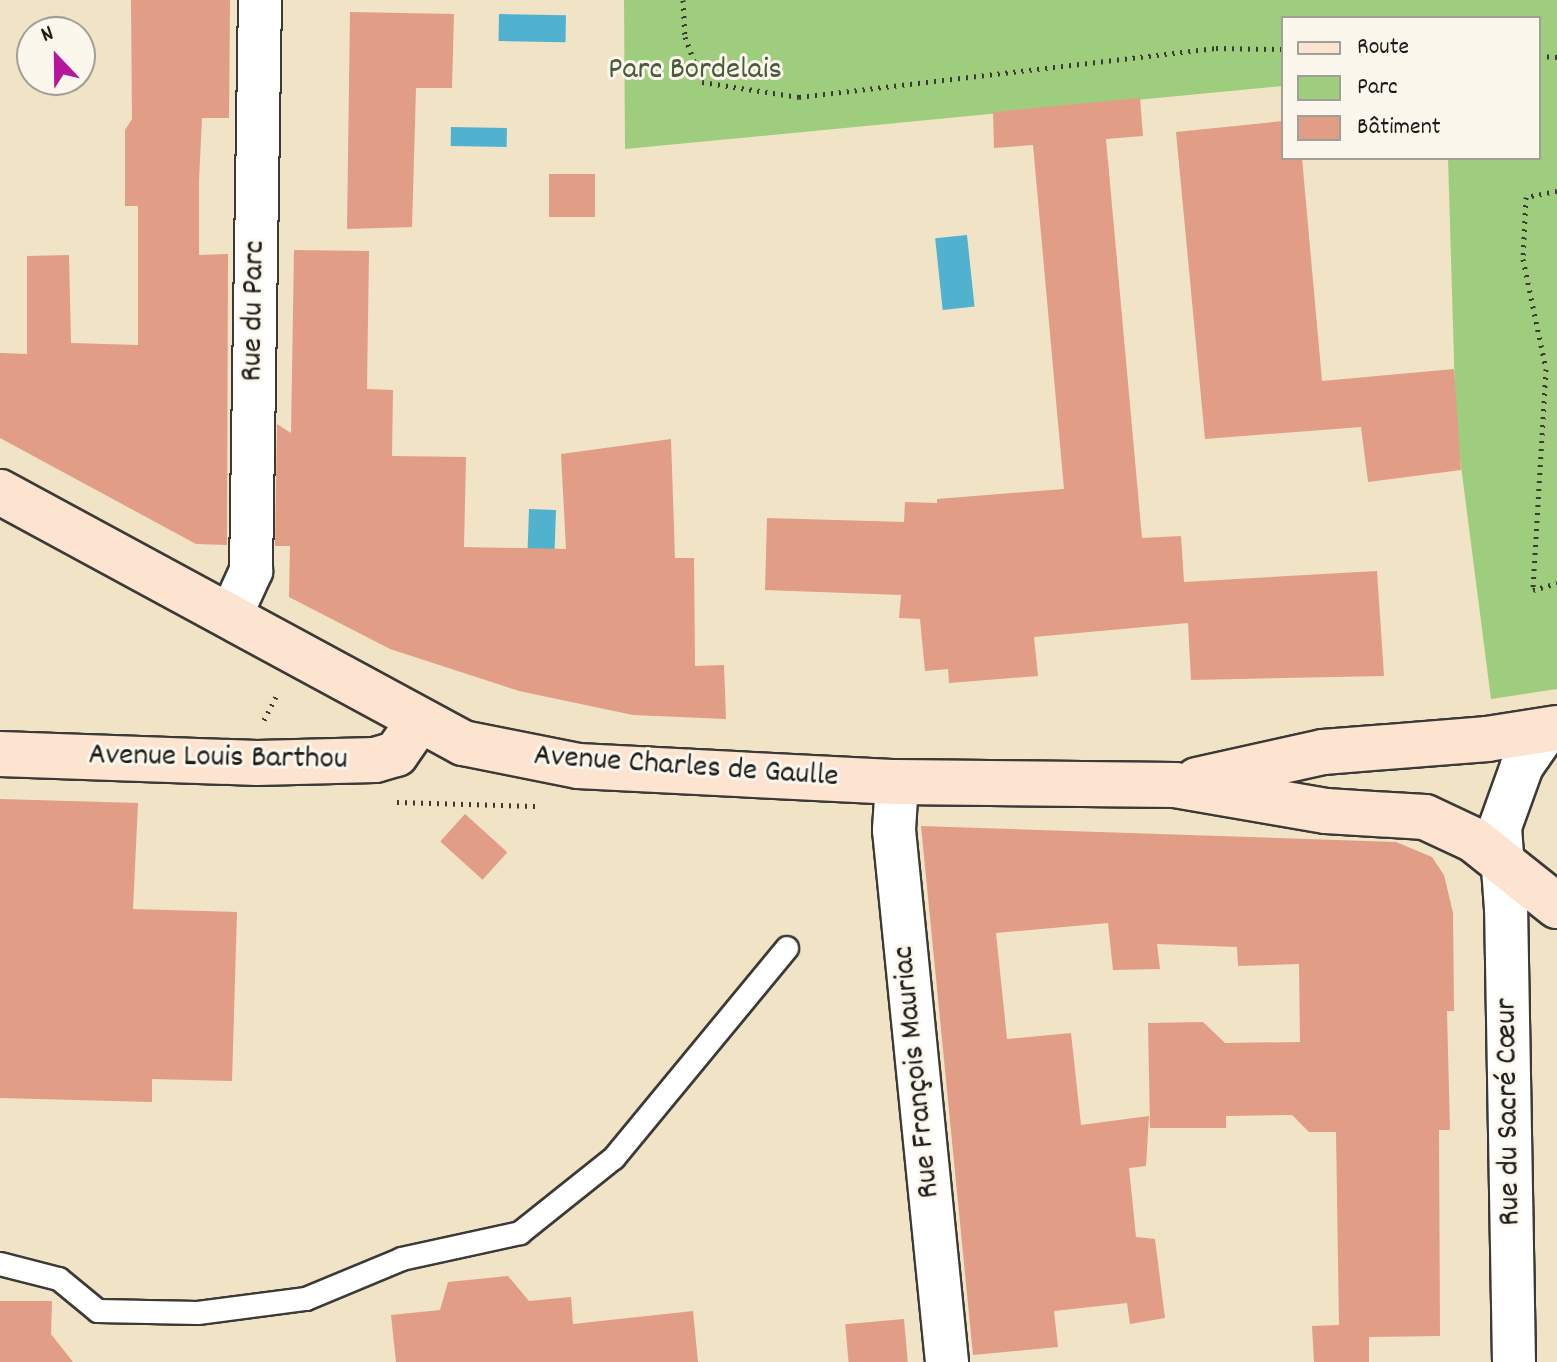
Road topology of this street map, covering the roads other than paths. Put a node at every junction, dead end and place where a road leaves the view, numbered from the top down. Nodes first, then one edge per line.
1 (260, 0) edge
2 (0, 492) edge
3 (230, 617) junction
4 (419, 721) junction
5 (1552, 729) edge
6 (0, 754) edge
7 (897, 782) junction
8 (1175, 785) junction
9 (1502, 862) junction
10 (1557, 906) edge
11 (787, 948) dead end
12 (0, 1264) edge
13 (947, 1362) edge
14 (1514, 1362) edge

1 - 3 street, Rue du Parc
2 - 3 main road, Avenue Charles de Gaulle
3 - 4 main road, Avenue Charles de Gaulle
4 - 6 main road, Avenue Louis Barthou
4 - 7 main road, Avenue Charles de Gaulle
5 - 8 main road, Avenue Charles de Gaulle
5 - 9 street, Rue du Sacré Cœur
7 - 8 main road, Avenue Charles de Gaulle
7 - 13 street, Rue François Mauriac
8 - 9 main road, Avenue Charles de Gaulle
9 - 10 main road, Avenue Charles de Gaulle
9 - 14 street, Rue du Sacré Cœur
11 - 12 lane

